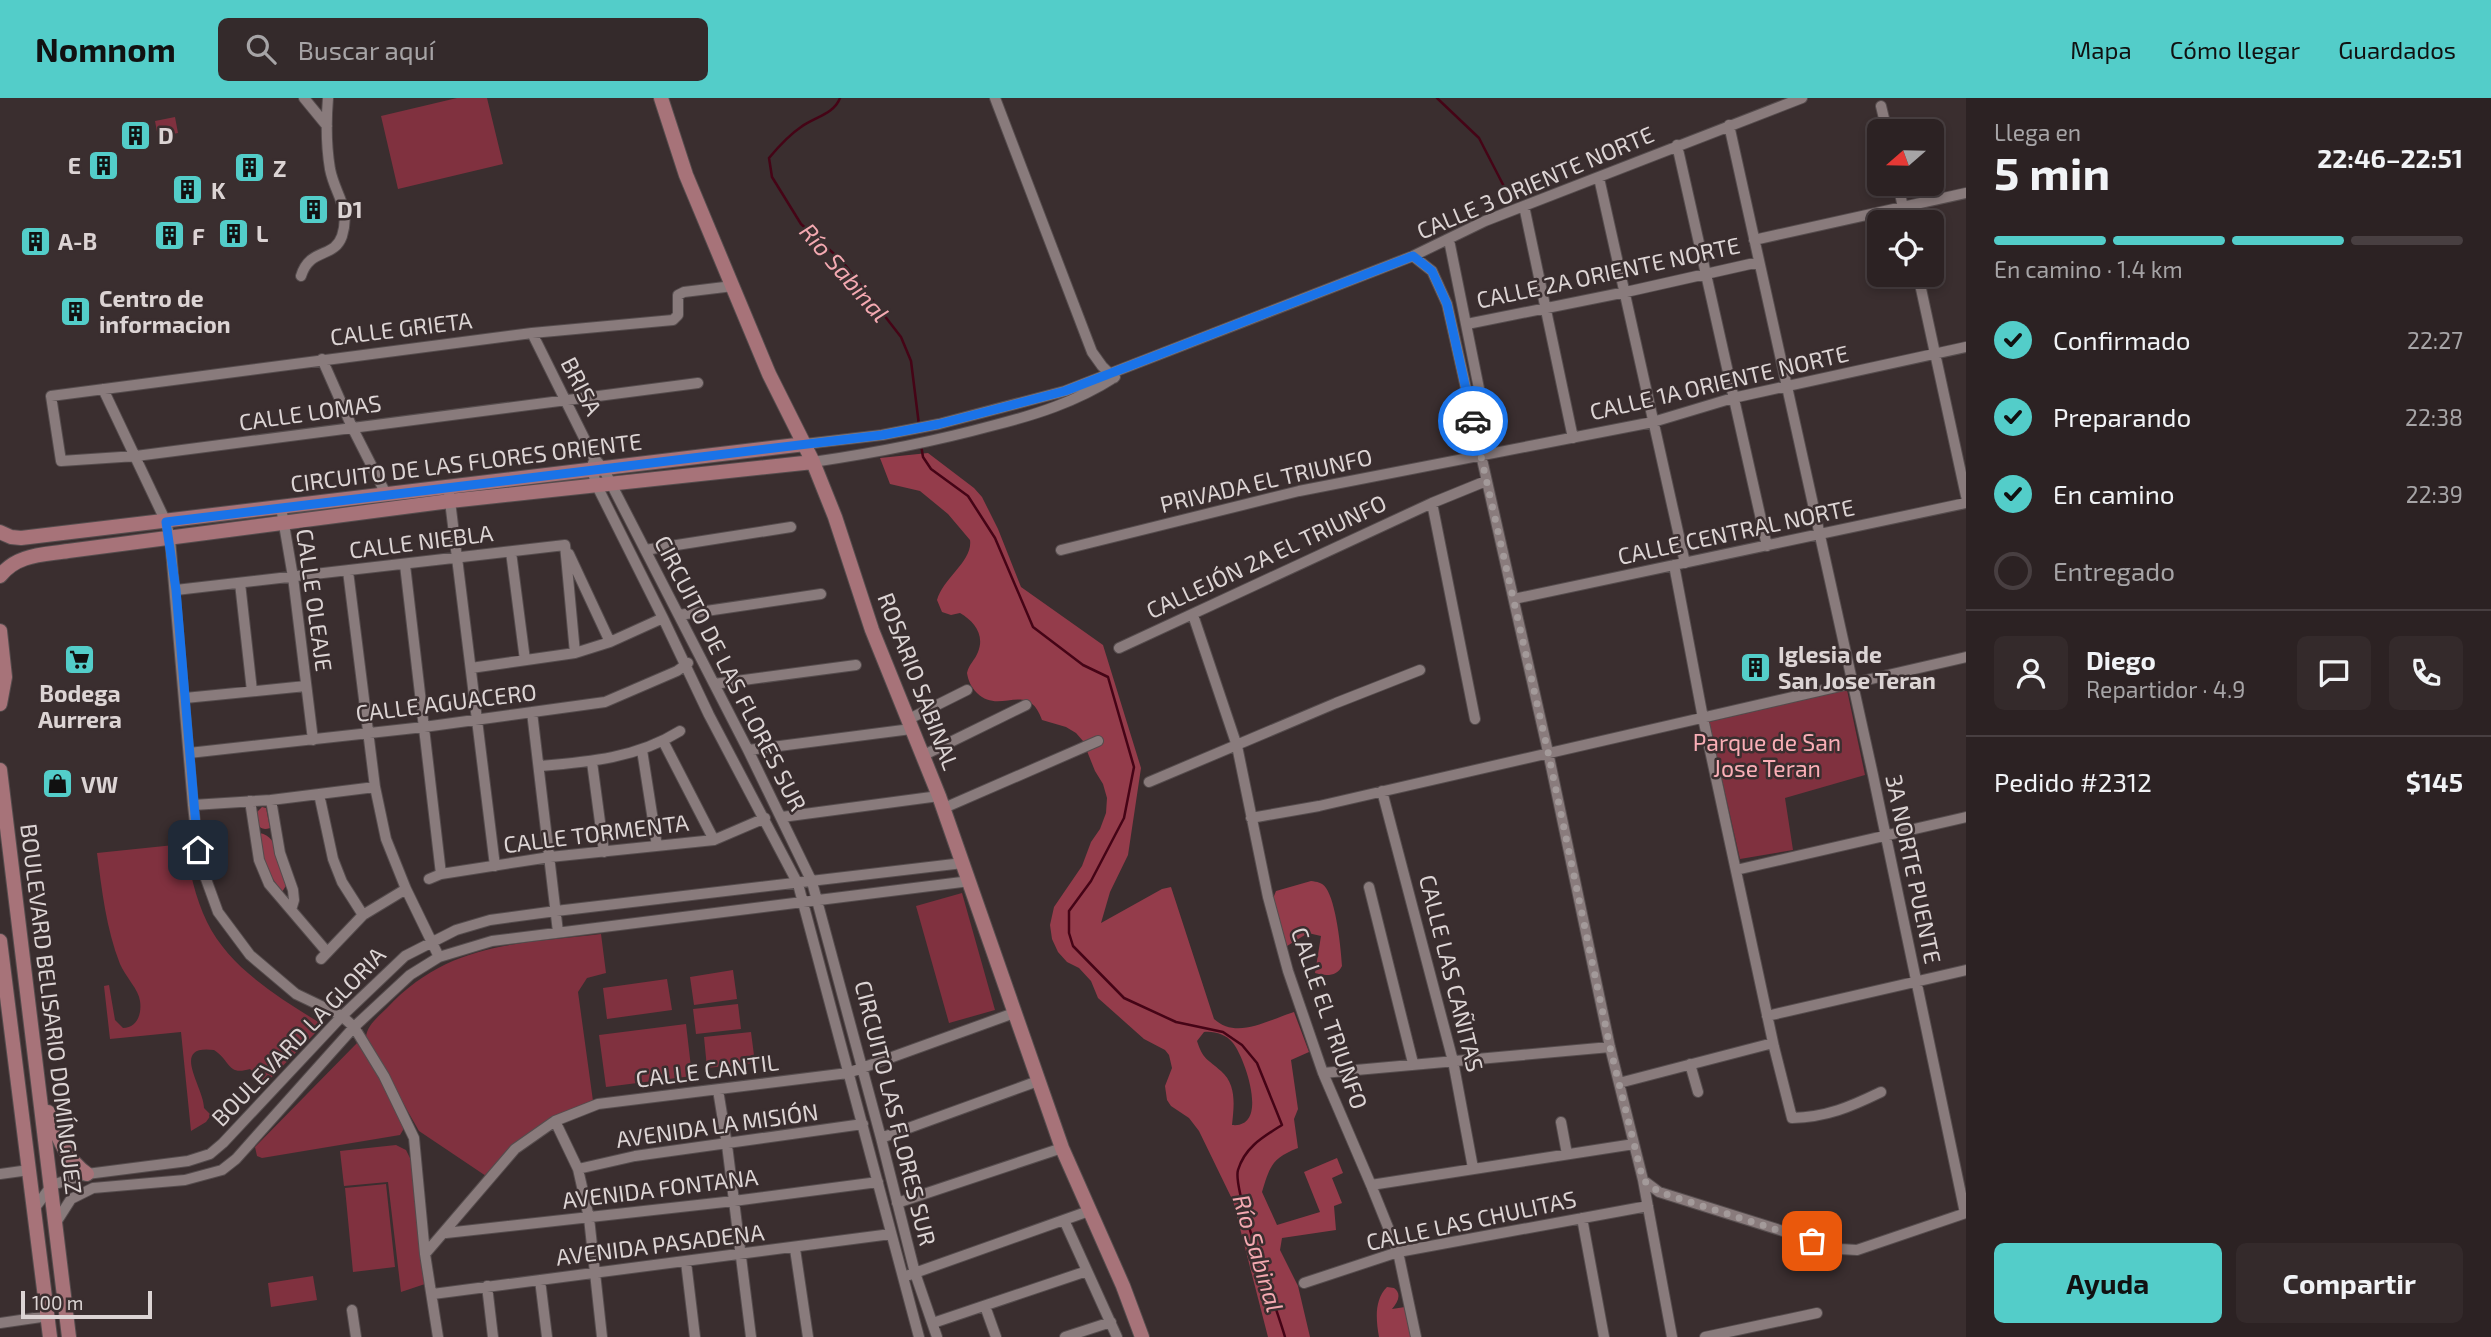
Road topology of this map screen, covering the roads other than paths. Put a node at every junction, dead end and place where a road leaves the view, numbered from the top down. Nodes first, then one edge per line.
1 (304, 98) edge
2 (328, 98) edge
3 (661, 98) edge
4 (995, 98) edge
5 (1802, 98) edge
6 (1881, 106) dead end
7 (1884, 119) edge
8 (1729, 125) junction
9 (327, 126) junction
10 (1677, 145) junction
11 (1599, 178) junction
12 (1966, 193) edge
13 (1901, 196) edge
14 (1524, 206) junction
15 (1903, 207) junction
16 (1904, 210) edge
17 (1449, 240) junction
18 (1754, 240) junction
19 (1413, 256) junction
20 (1759, 262) junction
21 (1706, 272) junction
22 (301, 276) dead end
23 (733, 286) junction
24 (1921, 287) edge
25 (1626, 292) junction
26 (1546, 308) junction
27 (1467, 324) junction
28 (532, 333) junction
29 (1966, 347) edge
30 (1935, 353) junction
31 (322, 359) junction
32 (1112, 376) junction
33 (698, 383) dead end
34 (1786, 386) junction
35 (103, 389) junction
36 (1733, 398) junction
37 (565, 400) junction
38 (1028, 401) junction
39 (1034, 415) junction
40 (1653, 422) junction
41 (939, 424) joint
42 (352, 427) junction
43 (1573, 438) junction
44 (805, 444) junction
45 (1487, 455) junction
46 (136, 456) junction
47 (61, 461) joint
48 (813, 462) junction
49 (596, 465) junction
50 (1486, 481) junction
51 (603, 485) junction
52 (386, 494) junction
53 (449, 494) junction
54 (1966, 496) edge
55 (1432, 503) junction
56 (1966, 503) edge
57 (281, 507) junction
58 (166, 522) junction
59 (284, 525) junction
60 (791, 527) dead end
61 (0, 532) edge
62 (1819, 536) junction
63 (170, 539) junction
64 (565, 545) junction
65 (1767, 546) junction
66 (645, 550) junction
67 (1061, 550) dead end
68 (512, 552) junction
69 (457, 558) junction
70 (1679, 564) junction
71 (405, 565) junction
72 (348, 571) junction
73 (0, 576) edge
74 (293, 577) junction
75 (240, 583) junction
76 (176, 590) junction
77 (821, 594) dead end
78 (1514, 599) junction
79 (1193, 614) junction
80 (679, 615) junction
81 (663, 618) junction
82 (0, 631) edge
83 (610, 642) junction
84 (1119, 648) dead end
85 (575, 653) junction
86 (699, 657) junction
87 (1966, 657) edge
88 (526, 660) junction
89 (685, 665) junction
90 (856, 665) dead end
91 (471, 668) junction
92 (1420, 670) dead end
93 (1853, 683) junction
94 (714, 684) junction
95 (306, 686) junction
96 (967, 690) dead end
97 (253, 691) junction
98 (186, 698) junction
99 (0, 704) edge
100 (1026, 705) dead end
101 (533, 712) junction
102 (1703, 718) junction
103 (1475, 719) dead end
104 (476, 720) junction
105 (909, 725) junction
106 (424, 727) junction
107 (680, 731) dead end
108 (368, 733) junction
109 (313, 740) junction
110 (663, 741) junction
111 (1098, 741) dead end
112 (1237, 746) junction
113 (642, 750) junction
114 (748, 750) junction
115 (1548, 752) junction
116 (189, 753) junction
117 (922, 756) junction
118 (592, 762) junction
119 (540, 766) junction
120 (0, 770) edge
121 (1149, 782) dead end
122 (375, 787) junction
123 (1382, 791) junction
124 (320, 794) junction
125 (271, 800) junction
126 (250, 801) junction
127 (942, 802) junction
128 (193, 805) junction
129 (782, 817) junction
130 (1966, 817) edge
131 (765, 818) junction
132 (1251, 818) junction
133 (1884, 834) junction
134 (714, 840) junction
135 (657, 846) junction
136 (604, 852) junction
137 (550, 857) junction
138 (963, 863) junction
139 (495, 866) junction
140 (1736, 870) junction
141 (441, 874) junction
142 (429, 880) dead end
143 (970, 881) junction
144 (812, 882) junction
145 (798, 884) junction
146 (1369, 887) dead end
147 (406, 889) junction
148 (819, 899) junction
149 (803, 901) junction
150 (0, 903) edge
151 (16, 905) junction
152 (291, 910) junction
153 (556, 911) junction
154 (363, 915) junction
155 (558, 932) junction
156 (0, 941) edge
157 (432, 941) junction
158 (439, 957) junction
159 (1966, 970) edge
160 (1916, 981) junction
161 (1014, 1013) junction
162 (342, 1016) junction
163 (1767, 1016) junction
164 (354, 1027) junction
165 (1773, 1045) junction
166 (1610, 1047) junction
167 (1453, 1061) junction
168 (1413, 1063) junction
169 (1690, 1065) junction
170 (862, 1067) junction
171 (848, 1073) junction
172 (1323, 1073) junction
173 (1038, 1081) junction
174 (1619, 1083) junction
175 (40, 1090) junction
176 (718, 1090) junction
177 (1698, 1092) dead end
178 (1881, 1093) dead end
179 (555, 1121) junction
180 (1561, 1122) dead end
181 (863, 1124) junction
182 (881, 1138) junction
183 (1634, 1144) junction
184 (727, 1145) junction
185 (1062, 1148) junction
186 (1567, 1154) junction
187 (1474, 1168) junction
188 (578, 1169) junction
189 (29, 1170) junction
190 (0, 1174) edge
191 (87, 1174) junction
192 (1643, 1180) junction
193 (878, 1182) junction
194 (52, 1185) junction
195 (1371, 1185) junction
196 (734, 1201) junction
197 (897, 1203) junction
198 (1648, 1206) junction
199 (34, 1209) junction
200 (1089, 1211) junction
201 (1965, 1213) edge
202 (589, 1218) junction
203 (1582, 1218) junction
204 (1064, 1220) junction
205 (55, 1224) junction
206 (446, 1233) junction
207 (891, 1234) junction
208 (795, 1248) junction
209 (1398, 1252) junction
210 (425, 1254) junction
211 (741, 1254) junction
212 (686, 1262) junction
213 (1087, 1271) junction
214 (595, 1272) junction
215 (915, 1273) junction
216 (903, 1277) junction
217 (540, 1280) junction
218 (1304, 1283) dead end
219 (487, 1286) junction
220 (1123, 1286) junction
221 (433, 1294) junction
222 (985, 1306) junction
223 (352, 1310) dead end
224 (1817, 1313) dead end
225 (48, 1316) junction
226 (1111, 1322) junction
227 (0, 1323) edge
228 (933, 1323) junction
229 (50, 1337) edge
230 (69, 1337) edge
231 (356, 1337) edge
232 (438, 1337) edge
233 (493, 1337) edge
234 (547, 1337) edge
235 (602, 1337) edge
236 (695, 1337) edge
237 (751, 1337) edge
238 (808, 1337) edge
239 (919, 1337) edge
240 (937, 1337) edge
241 (996, 1337) edge
242 (1065, 1337) edge
243 (1117, 1337) edge
244 (1142, 1337) edge
245 (1149, 1337) edge
246 (1416, 1337) edge
247 (1604, 1337) edge
248 (1672, 1337) edge
249 (1705, 1337) edge

1 - 9 street
2 - 9 street
3 - 23 main road, ROSARIO SABINAL
4 - 32 street
5 - 8 street, CALLE 3 ORIENTE NORTE
6 - 7 street
8 - 10 street, CALLE 3 ORIENTE NORTE
8 - 18 street, 3A NORTE PUENTE
9 - 22 street
10 - 11 street, CALLE 3 ORIENTE NORTE
10 - 21 street
11 - 14 street, CALLE 3 ORIENTE NORTE
11 - 25 street
12 - 15 street, CALLE 2A ORIENTE NORTE
13 - 15 street
14 - 17 street, CALLE 3 ORIENTE NORTE
14 - 26 street
15 - 16 street
15 - 18 street, CALLE 2A ORIENTE NORTE
17 - 19 street, CALLE 3 ORIENTE NORTE
17 - 27 street
18 - 20 street, 3A NORTE PUENTE
19 - 32 street, CALLE 3 ORIENTE NORTE
19 - 45 street
20 - 21 street, CALLE 2A ORIENTE NORTE
20 - 34 street, 3A NORTE PUENTE
21 - 25 street, CALLE 2A ORIENTE NORTE
21 - 36 street
23 - 28 street, CALLE GRIETA
23 - 44 main road, ROSARIO SABINAL
24 - 30 street
25 - 26 street, CALLE 2A ORIENTE NORTE
25 - 40 street
26 - 27 street, CALLE 2A ORIENTE NORTE
26 - 43 street
27 - 45 street
28 - 31 street, CALLE GRIETA
28 - 37 street, BRISA
29 - 30 street, CALLE 1A ORIENTE NORTE
30 - 34 street, CALLE 1A ORIENTE NORTE
30 - 54 street
31 - 35 street, CALLE GRIETA
31 - 42 street
32 - 38 street, CALLE 3 ORIENTE NORTE
32 - 39 street, CALLE 3 ORIENTE NORTE
33 - 37 street, CALLE LOMAS
34 - 36 street, CALLE 1A ORIENTE NORTE
34 - 62 street, 3A NORTE PUENTE
35 - 46 street
35 - 47 street, CALLE GRIETA
36 - 40 street, CALLE 1A ORIENTE NORTE
36 - 65 street
37 - 42 street, CALLE LOMAS
37 - 49 street, BRISA
38 - 39 street
38 - 41 street, CALLE 3 ORIENTE NORTE
39 - 48 street, CALLE 3 ORIENTE NORTE
40 - 43 street, CALLE 1A ORIENTE NORTE
40 - 70 street
41 - 44 street, CIRCUITO DE LAS FLORES ORIENTE
42 - 46 street, CALLE LOMAS
42 - 52 street
43 - 45 street, CALLE 1A ORIENTE NORTE
44 - 48 main road, ROSARIO SABINAL
44 - 49 main road, CIRCUITO DE LAS FLORES ORIENTE
45 - 50 street
45 - 67 street, PRIVADA EL TRIUNFO
46 - 47 street, CALLE LOMAS
46 - 58 street
48 - 51 main road
48 - 105 main road, ROSARIO SABINAL
49 - 51 street
49 - 53 main road, CIRCUITO DE LAS FLORES ORIENTE
50 - 55 street, CALLEJÓN 2A EL TRIUNFO
50 - 78 street
51 - 53 main road
51 - 66 street, CIRCUITO DE LAS FLORES SUR
51 - 81 street
52 - 53 main road, CIRCUITO DE LAS FLORES ORIENTE
52 - 57 main road, CIRCUITO DE LAS FLORES ORIENTE
53 - 59 main road
53 - 69 street
55 - 79 street, CALLEJÓN 2A EL TRIUNFO
55 - 103 street
56 - 62 street, CALLE CENTRAL NORTE
57 - 58 main road, CIRCUITO DE LAS FLORES ORIENTE
57 - 59 street, CALLE OLEAJE
58 - 61 main road, CIRCUITO DE LAS FLORES ORIENTE
58 - 63 street
59 - 63 main road
59 - 74 street, CALLE OLEAJE
60 - 66 street
62 - 65 street, CALLE CENTRAL NORTE
62 - 93 street, 3A NORTE PUENTE
63 - 73 main road
63 - 76 street
64 - 68 street, CALLE NIEBLA
64 - 83 street
64 - 85 street
65 - 70 street, CALLE CENTRAL NORTE
66 - 80 street, CIRCUITO DE LAS FLORES SUR
68 - 69 street, CALLE NIEBLA
68 - 88 street
69 - 71 street, CALLE NIEBLA
69 - 91 street
70 - 78 street, CALLE CENTRAL NORTE
70 - 102 street
71 - 72 street, CALLE NIEBLA
71 - 106 street
72 - 74 street, CALLE NIEBLA
72 - 108 street
74 - 75 street, CALLE NIEBLA
74 - 95 street, CALLE OLEAJE
75 - 76 street, CALLE NIEBLA
75 - 97 street
76 - 98 street
77 - 80 street
78 - 115 street
79 - 84 street, CALLEJÓN 2A EL TRIUNFO
79 - 112 street, CALLE EL TRIUNFO
80 - 86 street, CIRCUITO DE LAS FLORES SUR
81 - 83 street
81 - 89 street
82 - 99 main road
83 - 85 street
85 - 88 street
86 - 89 street, CALLE AGUACERO
86 - 94 street, CIRCUITO DE LAS FLORES SUR
87 - 93 street
88 - 91 street
89 - 101 street, CALLE AGUACERO
89 - 131 street
90 - 94 street
91 - 104 street
92 - 112 street
93 - 102 street
93 - 133 street, 3A NORTE PUENTE
94 - 114 street, CIRCUITO DE LAS FLORES SUR
95 - 97 street
95 - 109 street, CALLE OLEAJE
96 - 105 street
97 - 98 street
98 - 116 street
100 - 117 street
101 - 104 street, CALLE AGUACERO
101 - 119 street
102 - 115 street
102 - 140 street
104 - 106 street, CALLE AGUACERO
104 - 139 street
105 - 114 street
105 - 117 main road, ROSARIO SABINAL
106 - 108 street, CALLE AGUACERO
106 - 141 street
107 - 110 street
108 - 109 street, CALLE AGUACERO
108 - 122 street
109 - 116 street, CALLE AGUACERO
110 - 113 street
110 - 134 street
111 - 127 street
112 - 121 street
112 - 132 street, CALLE EL TRIUNFO
113 - 118 street
113 - 135 street
114 - 129 street, CIRCUITO DE LAS FLORES SUR
115 - 123 street
115 - 166 street
116 - 128 street
117 - 127 main road, ROSARIO SABINAL
118 - 119 street
118 - 136 street
119 - 137 street
120 - 151 main road, BOULEVARD BELISARIO DOMÍNGUEZ
122 - 124 street
122 - 147 street
123 - 132 street
123 - 167 street, CALLE LAS CAÑITAS
124 - 125 street
124 - 154 street
125 - 126 street
125 - 152 street
126 - 128 street
126 - 152 street
127 - 129 street
127 - 138 main road, ROSARIO SABINAL
128 - 162 street
129 - 144 street, CIRCUITO DE LAS FLORES SUR
130 - 133 street
131 - 134 street, CALLE TORMENTA
131 - 145 street
132 - 172 street, CALLE EL TRIUNFO
133 - 140 street
133 - 160 street, 3A NORTE PUENTE
134 - 135 street, CALLE TORMENTA
135 - 136 street, CALLE TORMENTA
136 - 137 street, CALLE TORMENTA
137 - 139 street, CALLE TORMENTA
137 - 153 street
138 - 143 main road, ROSARIO SABINAL
138 - 144 street, BOULEVARD LA GLORIA
139 - 141 street, CALLE TORMENTA
140 - 163 street
141 - 142 street, CALLE TORMENTA
143 - 148 street, BOULEVARD LA GLORIA
143 - 161 main road, ROSARIO SABINAL
144 - 145 street, BOULEVARD LA GLORIA
144 - 148 street, CIRCUITO DE LAS FLORES SUR
145 - 149 street
145 - 153 street, BOULEVARD LA GLORIA
146 - 168 street
147 - 154 street
147 - 157 street
148 - 149 street, BOULEVARD LA GLORIA
148 - 170 street, CIRCUITO LAS FLORES SUR
149 - 155 street, BOULEVARD LA GLORIA
149 - 171 street, CIRCUITO LAS FLORES SUR
150 - 151 main road
151 - 175 main road, BOULEVARD BELISARIO DOMÍNGUEZ
152 - 154 street
153 - 155 street
153 - 157 street, BOULEVARD LA GLORIA
155 - 158 street, BOULEVARD LA GLORIA
156 - 189 main road, BOULEVARD BELISARIO DOMÍNGUEZ
157 - 158 street
157 - 162 street, BOULEVARD LA GLORIA
158 - 164 street, BOULEVARD LA GLORIA
159 - 160 street
160 - 163 street
160 - 201 street, 3A NORTE PUENTE
161 - 170 street, CALLE CANTIL
161 - 173 main road, ROSARIO SABINAL
162 - 164 street
162 - 191 street, BOULEVARD LA GLORIA
163 - 165 street
164 - 205 street, BOULEVARD LA GLORIA
164 - 210 street
165 - 169 street
165 - 178 street
166 - 167 street
166 - 174 street
167 - 168 street
167 - 187 street, CALLE LAS CAÑITAS
168 - 172 street
169 - 174 street
169 - 177 street
170 - 171 street, CALLE CANTIL
170 - 182 street, CIRCUITO LAS FLORES SUR
171 - 176 street, CALLE CANTIL
171 - 181 street, CIRCUITO LAS FLORES SUR
172 - 195 street, CALLE EL TRIUNFO
173 - 182 street
173 - 185 main road, ROSARIO SABINAL
174 - 183 street
175 - 191 main road
175 - 194 main road, BOULEVARD BELISARIO DOMÍNGUEZ
176 - 179 street, CALLE CANTIL
176 - 184 street
179 - 188 street
179 - 206 street, CALLE CANTIL
180 - 186 street
181 - 184 street, AVENIDA LA MISIÓN
181 - 193 street, CIRCUITO LAS FLORES SUR
182 - 197 street, CIRCUITO LAS FLORES SUR
183 - 186 street
183 - 192 street
184 - 188 street, AVENIDA LA MISIÓN
184 - 196 street
185 - 197 street
185 - 200 main road, ROSARIO SABINAL
186 - 187 street
187 - 195 street
188 - 202 street
189 - 190 street
189 - 199 main road, BOULEVARD BELISARIO DOMÍNGUEZ
191 - 194 street, BOULEVARD LA GLORIA
192 - 198 street
192 - 201 street
193 - 196 street, AVENIDA FONTANA
193 - 207 street, CIRCUITO LAS FLORES SUR
194 - 199 street
194 - 205 main road, BOULEVARD BELISARIO DOMÍNGUEZ
195 - 209 street, CALLE EL TRIUNFO
196 - 202 street, AVENIDA FONTANA
196 - 211 street
197 - 215 street, CIRCUITO LAS FLORES SUR
198 - 203 street, CALLE LAS CHULITAS
198 - 248 street
199 - 225 main road, BOULEVARD BELISARIO DOMÍNGUEZ
200 - 204 street
200 - 220 main road, ROSARIO SABINAL
202 - 206 street, AVENIDA FONTANA
202 - 214 street
203 - 209 street, CALLE LAS CHULITAS
203 - 247 street
204 - 213 street
204 - 215 street
205 - 230 main road, BOULEVARD BELISARIO DOMÍNGUEZ
206 - 210 street, CALLE CANTIL
207 - 208 street, AVENIDA PASADENA
207 - 216 street, CIRCUITO LAS FLORES SUR
208 - 211 street, AVENIDA PASADENA
208 - 238 street
209 - 218 street, CALLE LAS CHULITAS
209 - 246 street, CALLE EL TRIUNFO
210 - 221 street
211 - 212 street, AVENIDA PASADENA
211 - 237 street
212 - 214 street, AVENIDA PASADENA
212 - 236 street
213 - 222 street
213 - 226 street
214 - 217 street, AVENIDA PASADENA
214 - 235 street
215 - 216 street
215 - 228 street, CIRCUITO LAS FLORES SUR
216 - 239 street, CIRCUITO LAS FLORES SUR
217 - 219 street, AVENIDA PASADENA
217 - 234 street
219 - 221 street, AVENIDA PASADENA
219 - 233 street
220 - 244 main road, ROSARIO SABINAL
220 - 245 main road, ROSARIO SABINAL
221 - 232 street
222 - 228 street
222 - 241 street
223 - 231 street
224 - 249 street
225 - 227 street
225 - 229 main road, BOULEVARD BELISARIO DOMÍNGUEZ
226 - 242 street
226 - 243 street
228 - 240 street, CIRCUITO LAS FLORES SUR

